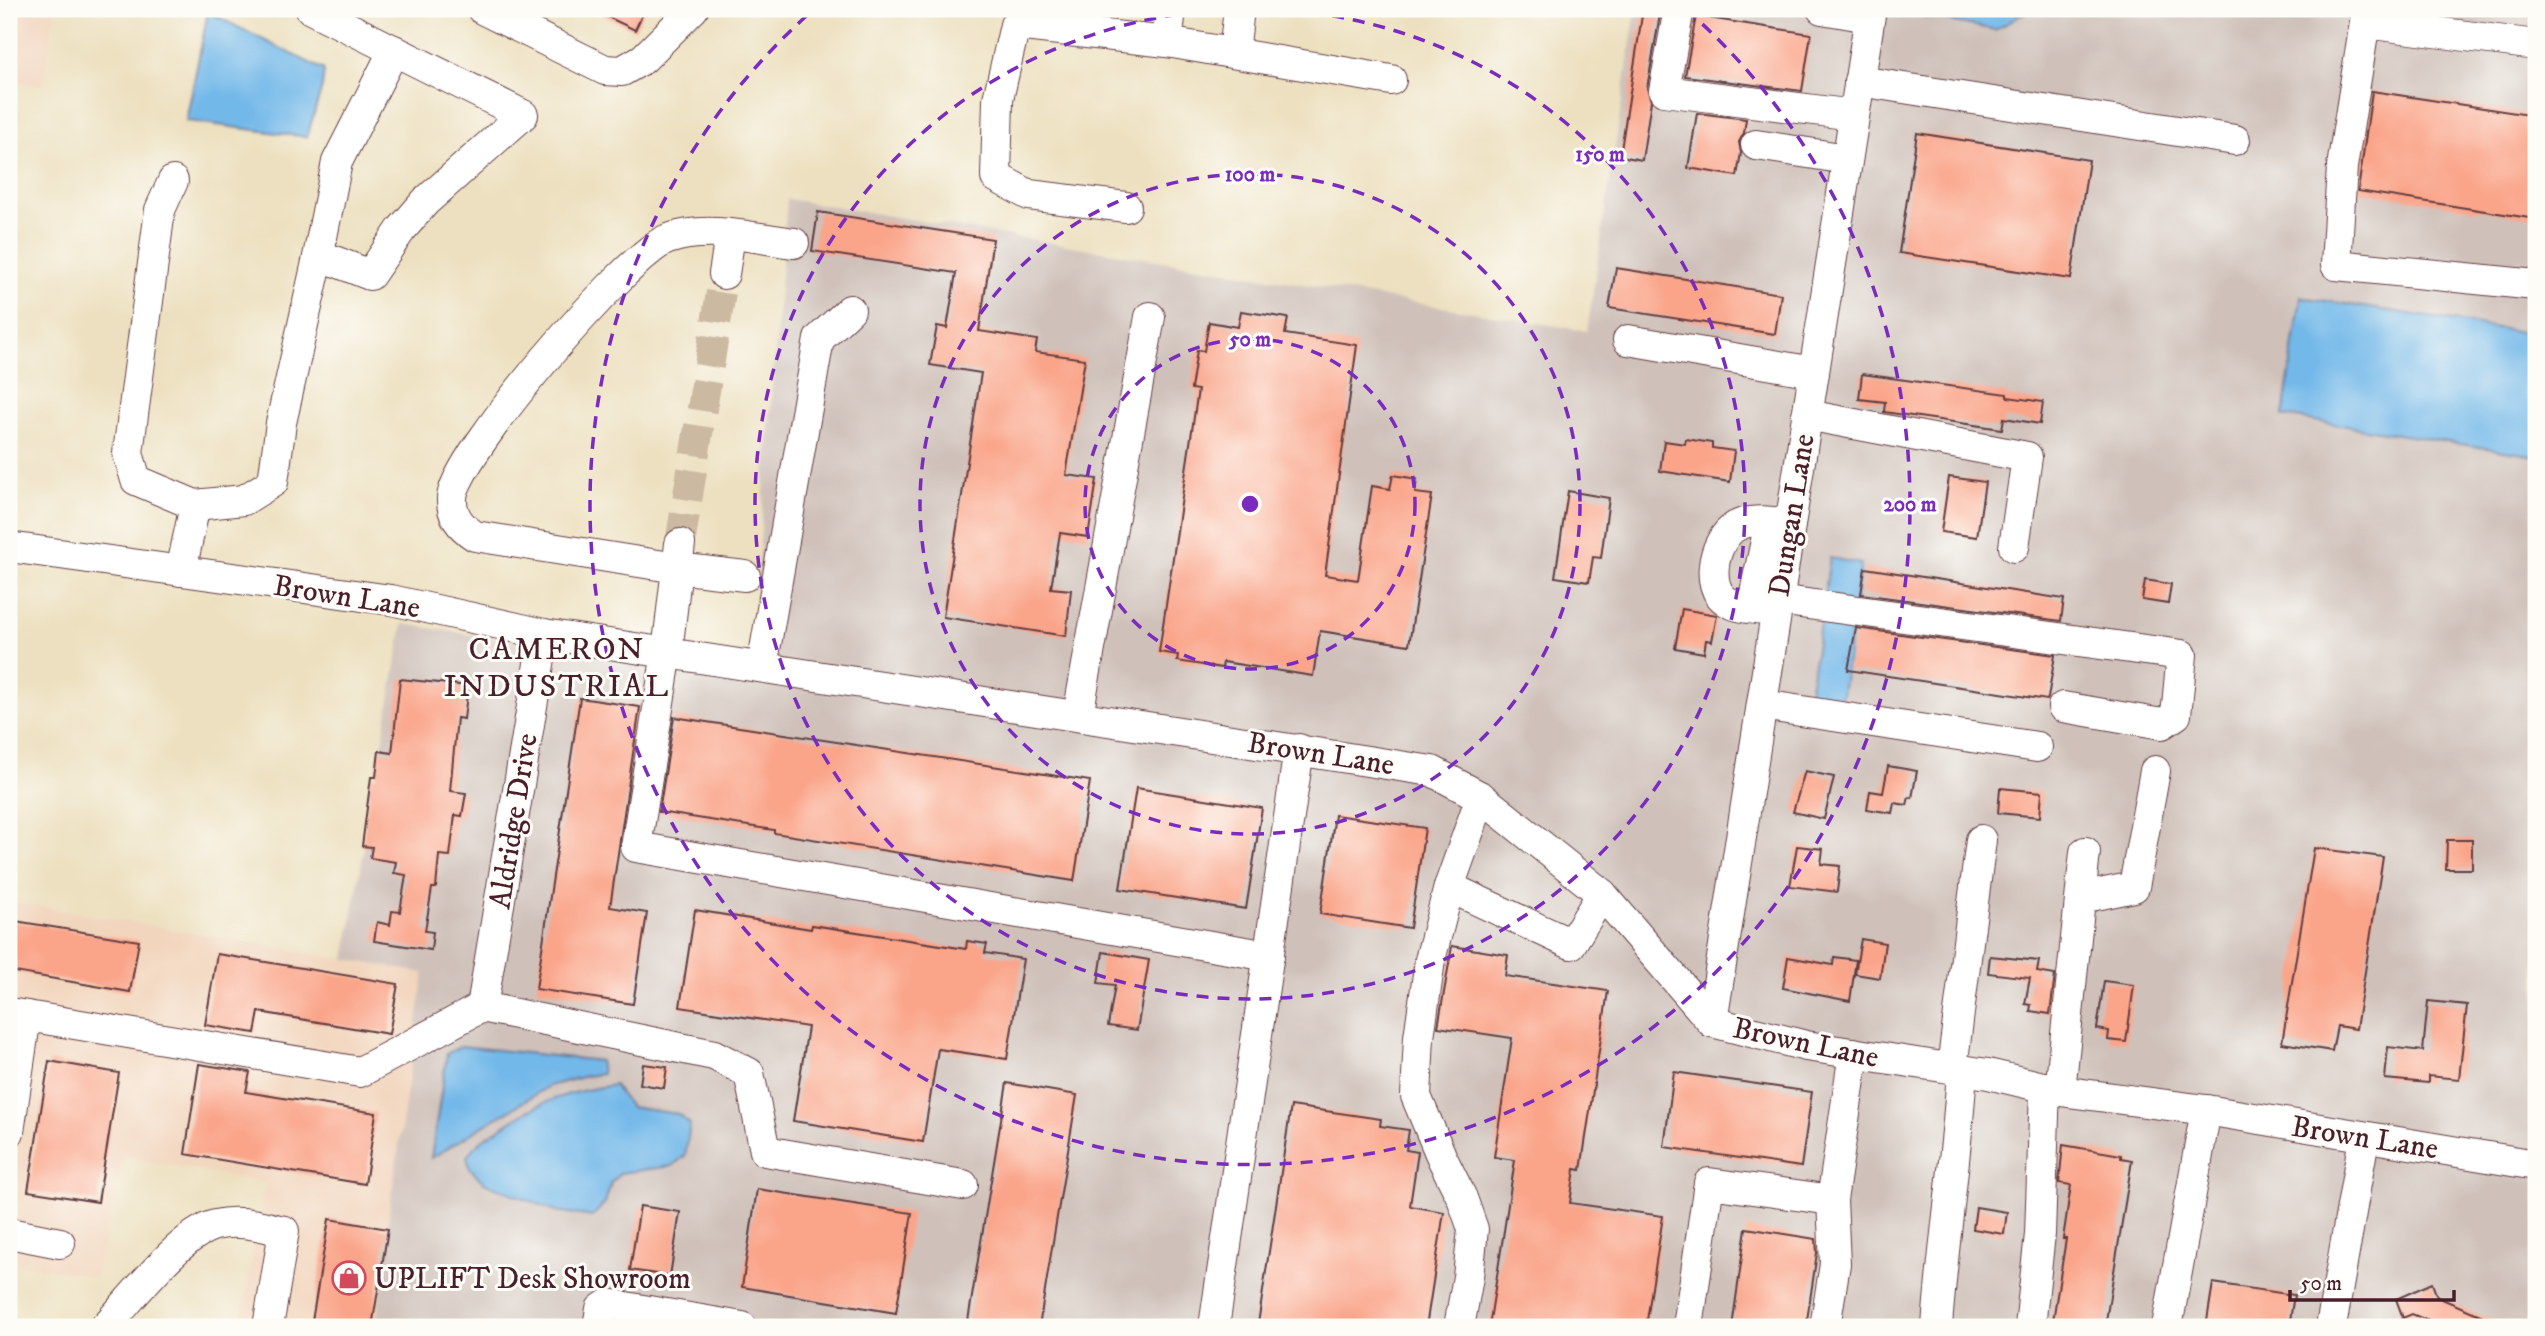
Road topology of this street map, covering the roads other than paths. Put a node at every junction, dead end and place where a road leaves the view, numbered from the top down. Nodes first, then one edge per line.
1 (311, 9) edge
2 (482, 9) edge
3 (693, 9) edge
4 (1171, 9) edge
5 (1239, 9) edge
6 (1679, 9) edge
7 (1822, 9) edge
8 (1870, 13) edge
9 (2366, 16) edge
10 (1167, 42) junction
11 (2536, 45) edge
12 (394, 50) junction
13 (1234, 53) junction
14 (1391, 80) dead end
15 (1859, 82) junction
16 (1854, 115) junction
17 (2235, 140) dead end
18 (1756, 145) dead end
19 (1847, 159) junction
20 (173, 181) dead end
21 (1126, 207) dead end
22 (730, 235) junction
23 (794, 243) dead end
24 (319, 256) junction
25 (724, 274) tunnel mouth
26 (2536, 285) edge
27 (850, 310) dead end
28 (1150, 317) dead end
29 (1628, 340) dead end
30 (1814, 372) junction
31 (1807, 415) junction
32 (195, 505) junction
33 (1780, 523) junction
34 (9, 547) edge
35 (2014, 547) dead end
36 (679, 556) junction
37 (181, 571) junction
38 (745, 576) dead end
39 (1769, 606) junction
40 (544, 634) junction
41 (667, 652) junction
42 (762, 667) junction
43 (1762, 705) junction
44 (2063, 708) dead end
45 (1078, 715) junction
46 (2037, 747) dead end
47 (1299, 748) junction
48 (2155, 771) dead end
49 (1481, 797) junction
50 (1981, 840) dead end
51 (2085, 852) dead end
52 (1449, 887) junction
53 (1602, 894) junction
54 (2081, 898) junction
55 (1269, 956) junction
56 (482, 1007) junction
57 (18, 1014) edge
58 (1712, 1022) junction
59 (1854, 1053) junction
60 (1957, 1069) junction
61 (2052, 1089) junction
62 (2206, 1110) junction
63 (9, 1132) edge
64 (2364, 1138) junction
65 (2536, 1165) edge
66 (963, 1185) dead end
67 (1832, 1200) junction
68 (9, 1233) edge
69 (60, 1243) dead end
70 (105, 1327) edge
71 (268, 1327) edge
72 (598, 1327) edge
73 (742, 1327) edge
74 (1214, 1327) edge
75 (1459, 1327) edge
76 (1688, 1327) edge
77 (1825, 1327) edge
78 (1937, 1327) edge
79 (2029, 1327) edge
80 (2167, 1327) edge
81 (2332, 1327) edge

1 - 12 street
2 - 3 street
4 - 10 street
5 - 13 street
6 - 16 street
7 - 8 street
8 - 15 street, Dungan Lane
9 - 11 street
9 - 26 street
10 - 13 street
10 - 21 street
12 - 24 street
12 - 24 street
13 - 14 street
15 - 16 street, Dungan Lane
15 - 17 street
16 - 19 street, Dungan Lane
18 - 19 street
19 - 30 street, Dungan Lane
20 - 32 street
22 - 23 street
22 - 25 street
22 - 36 street
24 - 32 street
27 - 42 street
28 - 45 street
29 - 30 street
30 - 31 street, Dungan Lane
31 - 33 street, Dungan Lane
31 - 35 street
32 - 37 street
33 - 39 street, Dungan Lane
33 - 39 street
34 - 37 street, Brown Lane
36 - 38 street
36 - 41 street
37 - 40 street, Brown Lane
39 - 43 street, Dungan Lane
39 - 44 street
40 - 41 street, Brown Lane
40 - 56 street, Aldridge Drive
41 - 42 street, Brown Lane
41 - 55 street
42 - 45 street, Brown Lane
43 - 46 street
43 - 58 street, Dungan Lane
45 - 47 street, Brown Lane
47 - 49 street, Brown Lane
47 - 55 street
48 - 54 street
49 - 52 street
49 - 53 street, Brown Lane
50 - 60 street
51 - 54 street
52 - 53 street
52 - 75 street
53 - 58 street, Brown Lane
54 - 61 street
55 - 74 street
56 - 57 street
56 - 66 street
57 - 63 street
58 - 59 street, Brown Lane
59 - 60 street, Brown Lane
59 - 67 street
60 - 61 street, Brown Lane
60 - 78 street
61 - 62 street, Brown Lane
61 - 79 street
62 - 64 street, Brown Lane
62 - 80 street
64 - 65 street, Brown Lane
64 - 81 street
67 - 76 street
67 - 77 street
68 - 69 street
70 - 71 street
72 - 73 street

